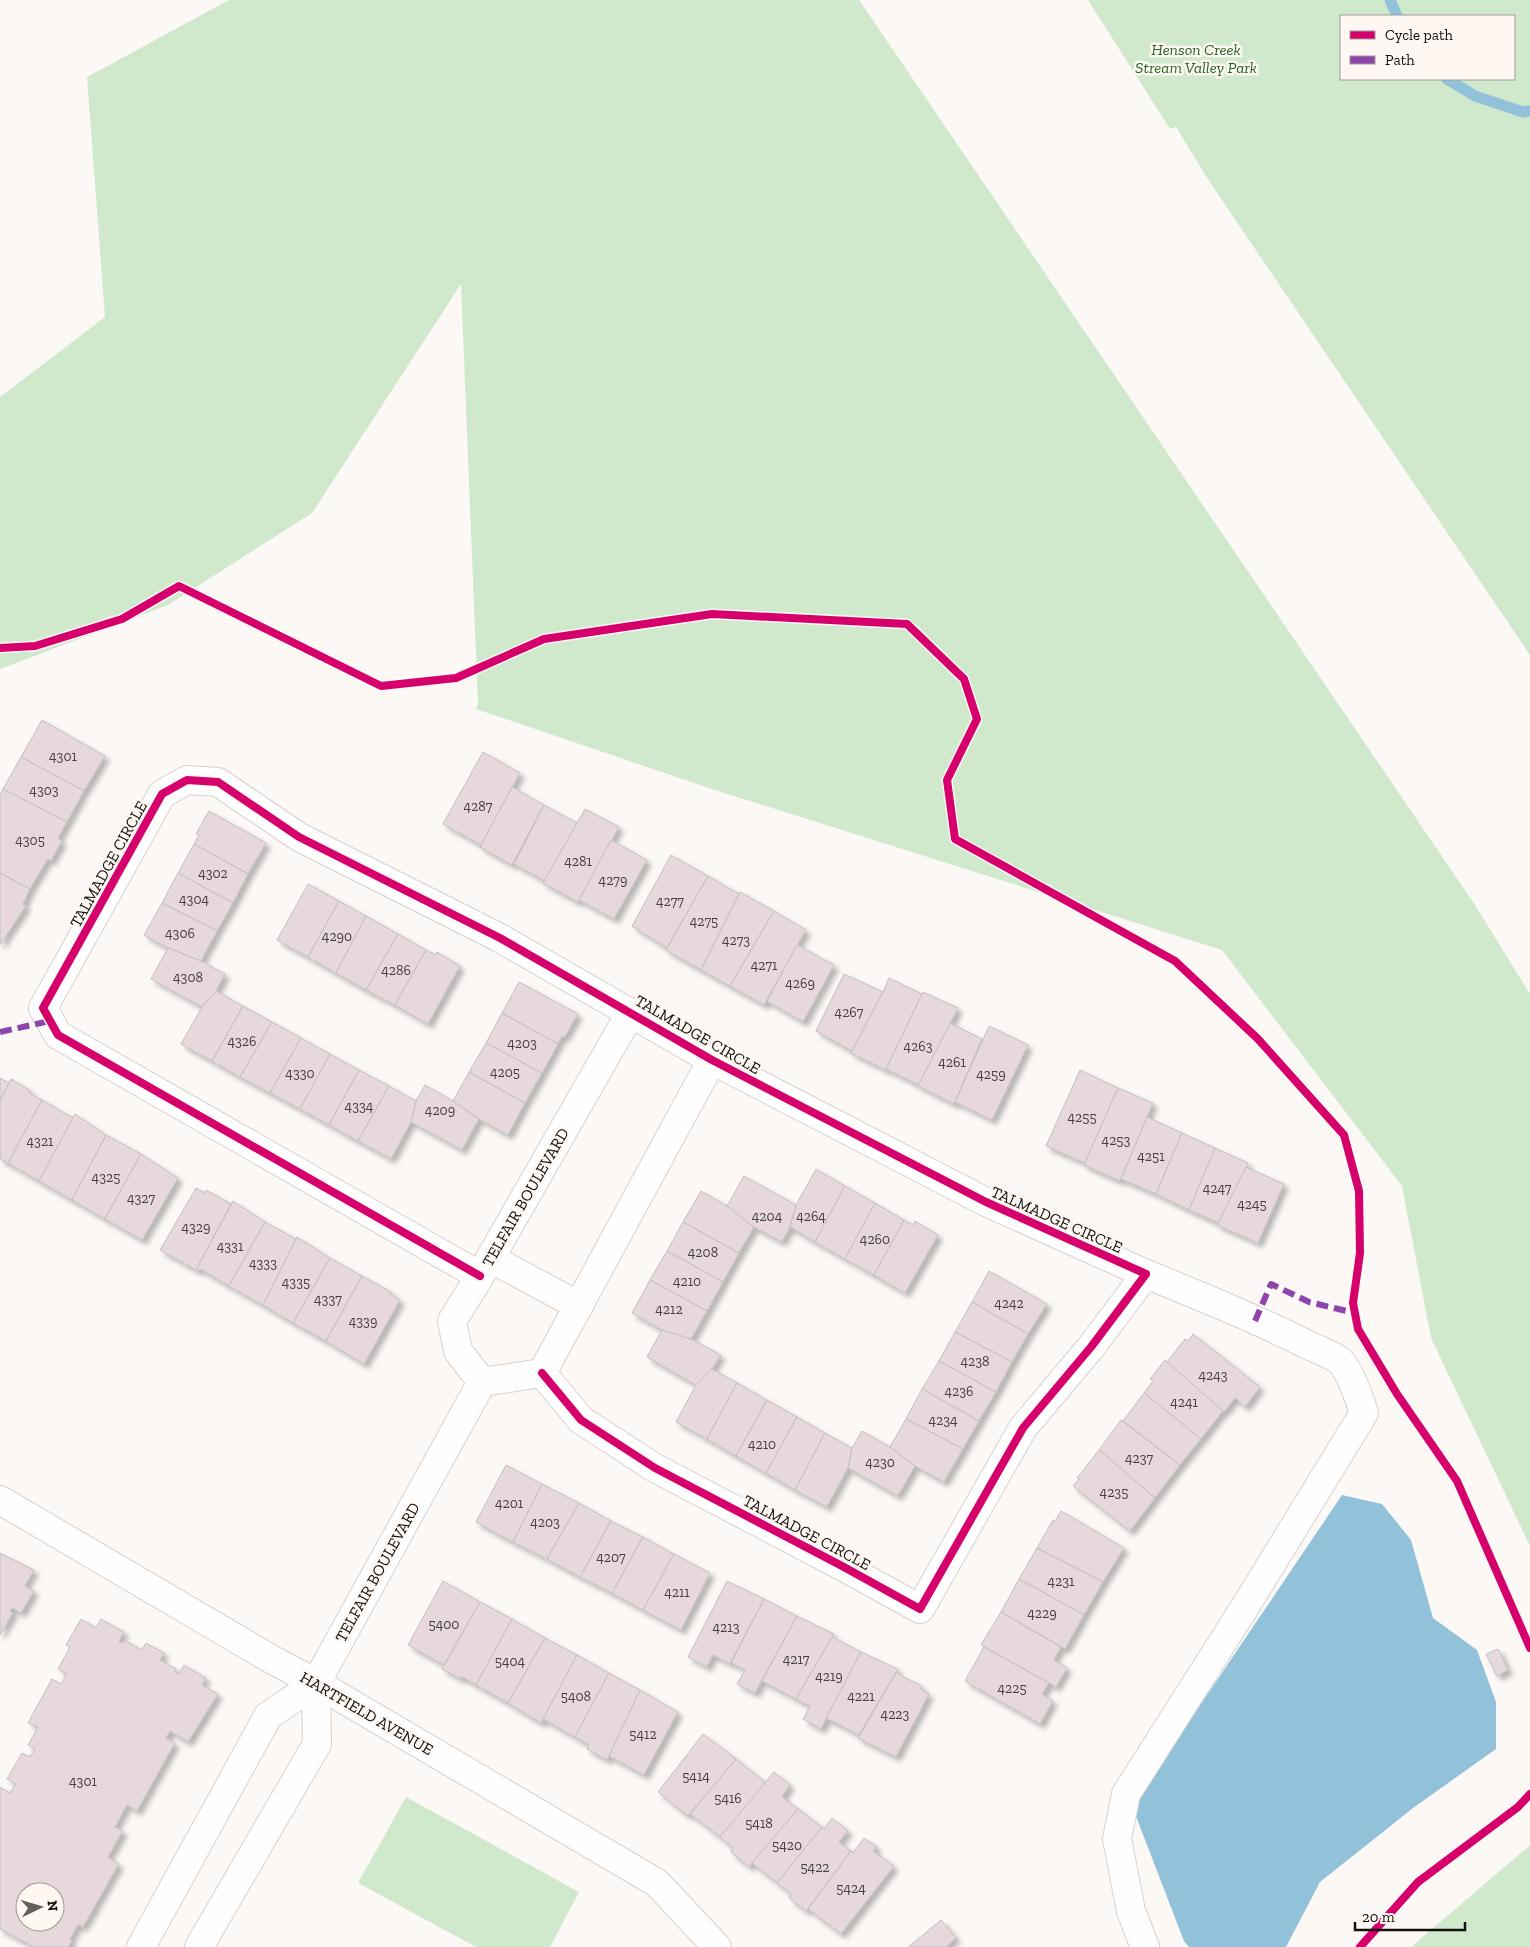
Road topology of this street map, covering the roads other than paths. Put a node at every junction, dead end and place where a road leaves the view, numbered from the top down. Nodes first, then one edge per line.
1 (631, 1012) junction
2 (712, 1060) junction
3 (485, 1267) junction
4 (1146, 1274) junction
5 (579, 1306) junction
6 (542, 1373) junction
7 (482, 1382) junction
8 (0, 1500) edge
9 (316, 1682) junction
10 (706, 1944) edge
11 (140, 1947) edge
12 (199, 1947) edge
13 (1145, 1947) edge

1 - 2 street, TALMADGE CIRCLE
1 - 3 street, TELFAIR BOULEVARD
1 - 3 street, TALMADGE CIRCLE
2 - 4 street, TALMADGE CIRCLE
2 - 5 street
3 - 5 street
3 - 7 street, TELFAIR BOULEVARD
4 - 6 street, TALMADGE CIRCLE
4 - 13 street
5 - 6 street
6 - 7 street
7 - 9 street, TELFAIR BOULEVARD
8 - 9 street, HARTFIELD AVENUE
9 - 10 street, HARTFIELD AVENUE
9 - 11 street, TELFAIR BOULEVARD
9 - 12 street, TELFAIR BOULEVARD

